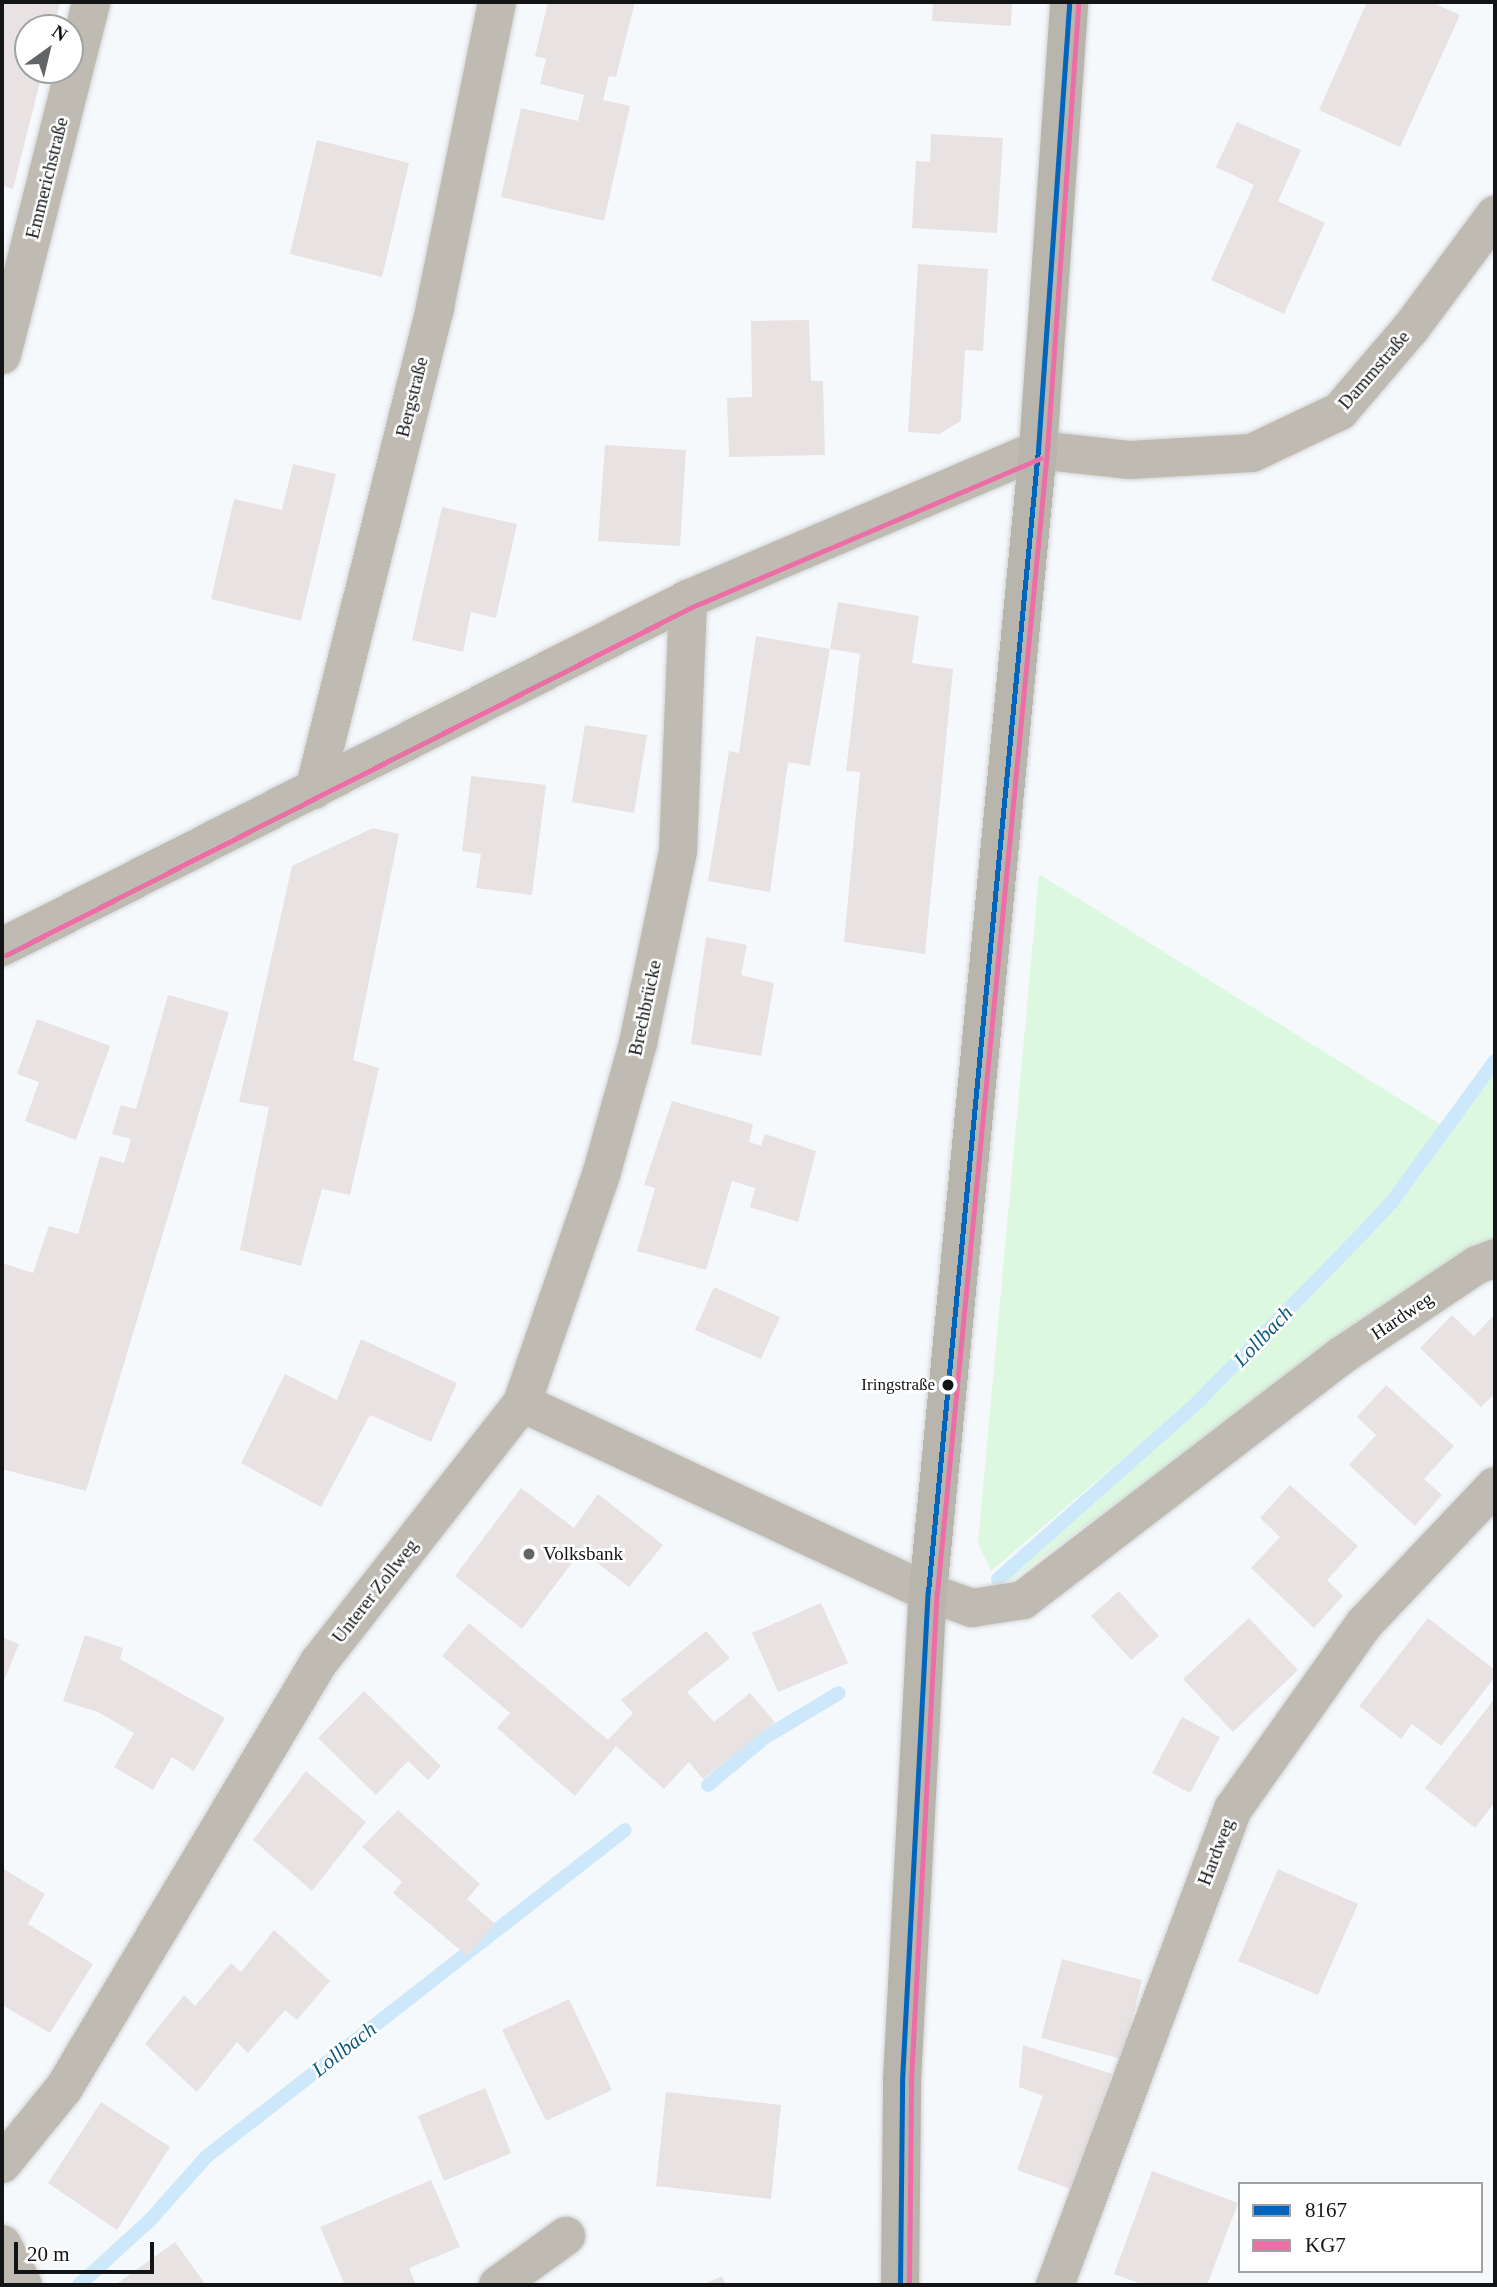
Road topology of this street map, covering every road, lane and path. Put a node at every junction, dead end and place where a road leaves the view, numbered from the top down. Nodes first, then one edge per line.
1 (92, 2) edge
2 (497, 2) edge
3 (1069, 2) edge
4 (1495, 215) edge
5 (2, 355) edge
6 (1038, 450) junction
7 (688, 599) junction
8 (314, 790) junction
9 (2, 947) edge
10 (1495, 1258) edge
11 (523, 1403) junction
12 (1495, 1486) edge
13 (928, 1592) junction
14 (2, 2164) edge
15 (566, 2236) dead end
16 (2, 2244) edge
17 (23, 2285) edge
18 (498, 2285) edge
19 (900, 2285) edge
20 (1055, 2285) edge

1 - 5 street, Emmerichstraße
2 - 8 street, Bergstraße
3 - 6 main road
4 - 6 street, Dammstraße
6 - 7 street
6 - 13 main road
7 - 8 street
7 - 11 street, Brechbrücke
8 - 9 street
10 - 13 street, Hardweg
11 - 13 street
11 - 14 street, Unterer Zollweg
12 - 20 street, Hardweg
13 - 19 main road
15 - 18 street
16 - 17 street

